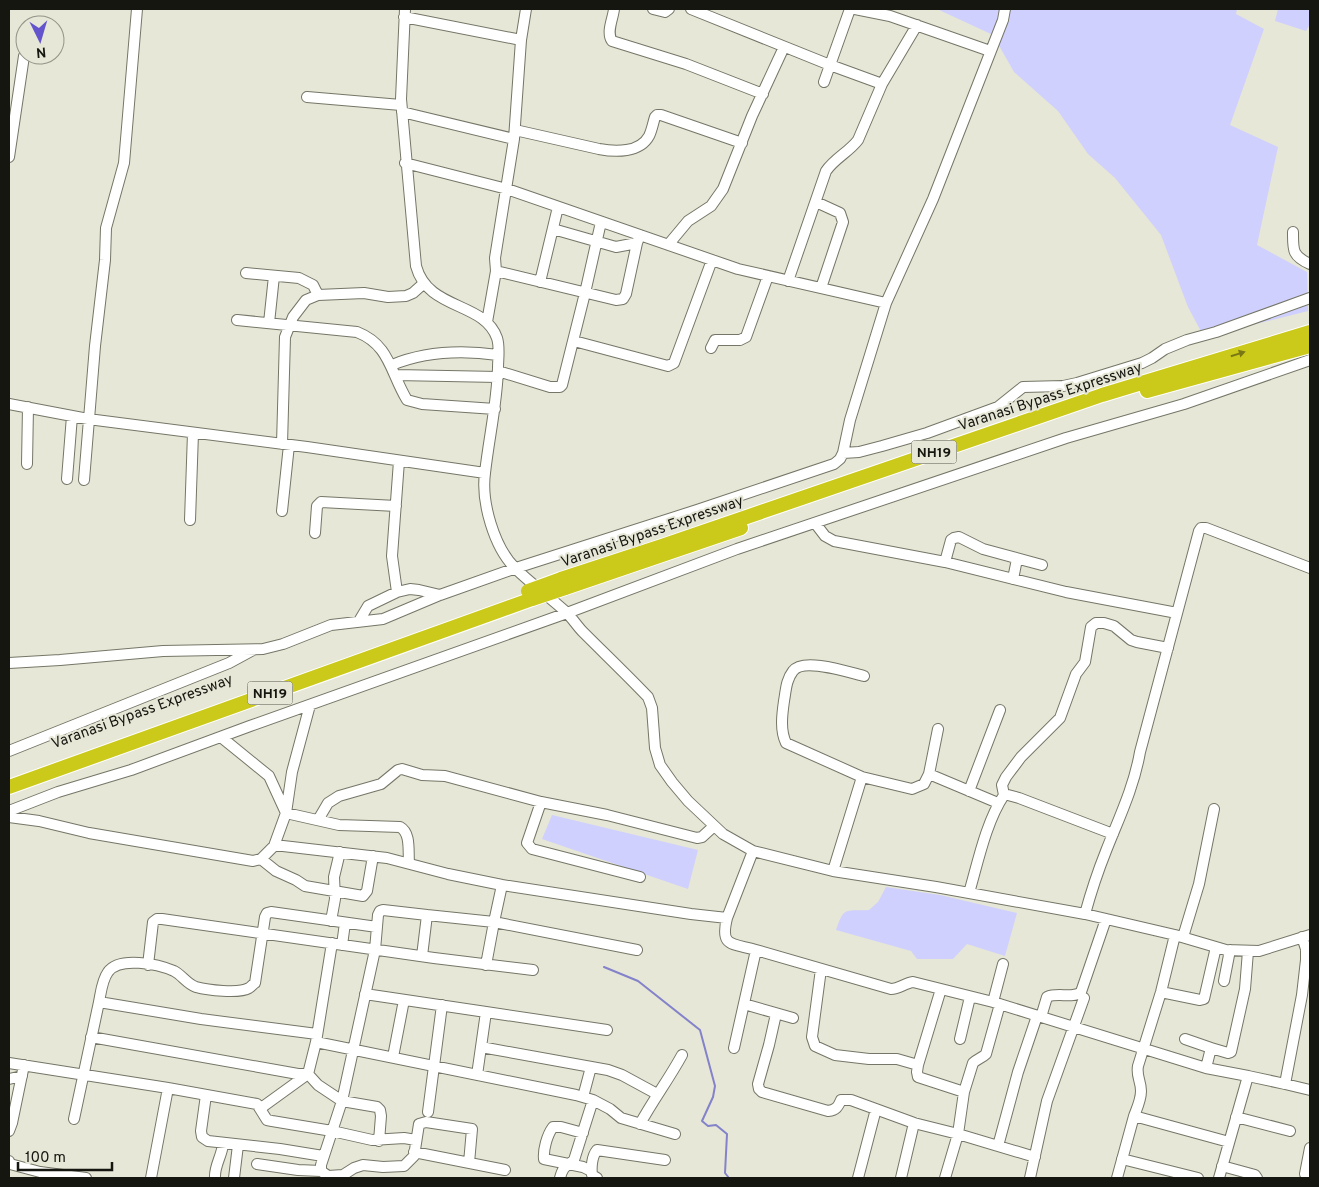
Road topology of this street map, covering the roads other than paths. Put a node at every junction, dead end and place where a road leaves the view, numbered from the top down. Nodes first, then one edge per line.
1 (137, 9) edge
2 (526, 9) edge
3 (614, 9) edge
4 (653, 9) edge
5 (669, 9) edge
6 (691, 9) edge
7 (850, 9) edge
8 (860, 9) edge
9 (1005, 9) edge
10 (404, 13) edge
11 (917, 25) junction
12 (521, 40) junction
13 (784, 47) junction
14 (990, 51) junction
15 (22, 65) edge
16 (830, 65) junction
17 (824, 82) dead end
18 (882, 84) junction
19 (763, 94) junction
20 (307, 97) dead end
21 (401, 108) junction
22 (13, 109) edge
23 (514, 134) junction
24 (742, 143) junction
25 (9, 157) edge
26 (405, 163) junction
27 (507, 189) junction
28 (816, 202) junction
29 (558, 207) junction
30 (601, 222) junction
31 (553, 229) junction
32 (1292, 232) dead end
33 (638, 239) junction
34 (597, 240) junction
35 (668, 245) junction
36 (712, 260) junction
37 (1310, 264) edge
38 (496, 271) junction
39 (246, 273) dead end
40 (274, 276) junction
41 (768, 276) junction
42 (788, 281) junction
43 (540, 282) junction
44 (423, 284) junction
45 (822, 288) junction
46 (586, 293) junction
47 (318, 295) junction
48 (1310, 298) edge
49 (886, 303) junction
50 (237, 320) dead end
51 (487, 322) junction
52 (269, 323) junction
53 (289, 324) junction
54 (1310, 332) edge
55 (574, 341) junction
56 (1310, 346) edge
57 (711, 348) dead end
58 (498, 355) junction
59 (1310, 360) edge
60 (392, 365) junction
61 (498, 374) junction
62 (396, 375) junction
63 (9, 404) edge
64 (28, 407) junction
65 (495, 409) junction
66 (72, 416) junction
67 (88, 419) junction
68 (193, 433) junction
69 (286, 444) junction
70 (843, 453) junction
71 (399, 460) junction
72 (27, 464) dead end
73 (485, 473) junction
74 (67, 479) dead end
75 (84, 480) dead end
76 (396, 506) junction
77 (282, 511) dead end
78 (190, 520) dead end
79 (815, 523) junction
80 (315, 533) dead end
81 (1017, 558) junction
82 (945, 562) junction
83 (1042, 565) dead end
84 (516, 568) junction
85 (1310, 568) edge
86 (1013, 579) junction
87 (563, 584) junction
88 (397, 592) junction
89 (440, 595) junction
90 (530, 595) junction
91 (567, 613) junction
92 (1177, 613) junction
93 (359, 621) junction
94 (1168, 648) junction
95 (255, 649) junction
96 (9, 663) edge
97 (864, 676) dead end
98 (310, 705) junction
99 (1000, 710) dead end
100 (938, 729) dead end
101 (222, 736) junction
102 (9, 751) edge
103 (929, 774) junction
104 (9, 776) edge
105 (862, 777) junction
106 (9, 786) edge
107 (969, 791) junction
108 (1001, 799) junction
109 (541, 802) junction
110 (1214, 809) dead end
111 (9, 811) edge
112 (286, 812) junction
113 (9, 817) edge
114 (318, 820) junction
115 (718, 829) junction
116 (1113, 834) junction
117 (274, 846) junction
118 (340, 852) junction
119 (753, 852) junction
120 (373, 856) junction
121 (261, 859) junction
122 (409, 862) junction
123 (833, 871) junction
124 (640, 877) dead end
125 (502, 885) junction
126 (335, 892) junction
127 (969, 893) junction
128 (1085, 914) junction
129 (428, 915) junction
130 (727, 918) junction
131 (1106, 919) junction
132 (331, 921) junction
133 (494, 922) junction
134 (345, 923) junction
135 (377, 927) junction
136 (263, 934) junction
137 (1179, 936) junction
138 (1306, 936) edge
139 (337, 944) junction
140 (1216, 947) junction
141 (374, 950) junction
142 (637, 950) dead end
143 (756, 950) junction
144 (1230, 950) junction
145 (1248, 951) junction
146 (422, 956) junction
147 (1003, 964) dead end
148 (148, 965) junction
149 (486, 965) junction
150 (532, 970) dead end
151 (821, 970) junction
152 (1224, 981) dead end
153 (941, 989) junction
154 (1161, 992) junction
155 (365, 994) junction
156 (970, 997) junction
157 (1084, 998) dead end
158 (404, 1000) junction
159 (99, 1002) junction
160 (996, 1003) junction
161 (744, 1004) junction
162 (442, 1005) junction
163 (486, 1012) junction
164 (776, 1014) junction
165 (1039, 1016) junction
166 (794, 1018) dead end
167 (1072, 1027) junction
168 (607, 1030) dead end
169 (91, 1037) junction
170 (316, 1038) junction
171 (1185, 1039) dead end
172 (960, 1040) dead end
173 (481, 1046) junction
174 (734, 1048) dead end
175 (1143, 1048) junction
176 (1211, 1048) junction
177 (353, 1049) junction
178 (682, 1055) dead end
179 (392, 1057) junction
180 (9, 1063) edge
181 (24, 1065) junction
182 (434, 1065) junction
183 (918, 1065) junction
184 (591, 1067) junction
185 (1206, 1068) junction
186 (83, 1074) junction
187 (308, 1074) junction
188 (477, 1075) junction
189 (22, 1076) junction
190 (1248, 1076) junction
191 (9, 1079) edge
192 (1285, 1084) junction
193 (168, 1088) junction
194 (1310, 1090) edge
195 (964, 1092) junction
196 (657, 1094) junction
197 (206, 1095) junction
198 (588, 1099) junction
199 (342, 1101) junction
200 (261, 1108) junction
201 (876, 1109) junction
202 (428, 1112) dead end
203 (1134, 1116) junction
204 (1236, 1117) junction
205 (74, 1119) dead end
206 (640, 1124) junction
207 (914, 1124) junction
208 (9, 1131) edge
209 (332, 1131) junction
210 (1290, 1131) dead end
211 (582, 1133) junction
212 (675, 1134) dead end
213 (958, 1134) junction
214 (416, 1140) junction
215 (378, 1141) junction
216 (1229, 1142) junction
217 (223, 1144) junction
218 (238, 1145) junction
219 (998, 1146) junction
220 (1310, 1148) edge
221 (414, 1152) junction
222 (323, 1156) junction
223 (1035, 1156) junction
224 (1122, 1159) junction
225 (665, 1160) dead end
226 (9, 1161) edge
227 (469, 1163) junction
228 (257, 1164) dead end
229 (567, 1164) junction
230 (1222, 1166) junction
231 (505, 1170) dead end
232 (1162, 1174) edge
233 (326, 1175) edge
234 (594, 1175) edge
235 (86, 1178) edge
236 (151, 1178) edge
237 (215, 1178) edge
238 (234, 1178) edge
239 (560, 1178) edge
240 (858, 1178) edge
241 (901, 1178) edge
242 (945, 1178) edge
243 (1030, 1178) edge
244 (1117, 1178) edge
245 (1198, 1178) edge
246 (1219, 1178) edge
247 (1257, 1178) edge
248 (1310, 1178) edge

1 - 67 street
2 - 12 street
3 - 19 street
4 - 5 street
6 - 13 street
7 - 16 street
8 - 11 street
9 - 14 street
10 - 12 street
10 - 21 street
11 - 14 street
11 - 18 street
12 - 23 street
13 - 16 street
13 - 19 street
14 - 49 street
15 - 22 street
16 - 17 street
16 - 18 street
18 - 28 street
19 - 24 street
20 - 21 street
21 - 23 street
21 - 26 street
22 - 25 street
23 - 24 street
23 - 27 street
24 - 35 street
26 - 27 street
26 - 44 street
27 - 29 street
27 - 38 street
28 - 42 street
28 - 45 street
29 - 30 street
29 - 31 street
30 - 33 street
30 - 34 street
31 - 34 street
31 - 43 street
32 - 37 street
33 - 34 street
33 - 35 street
33 - 46 street
34 - 46 street
35 - 36 street
36 - 41 street
36 - 55 street
38 - 43 street
38 - 51 street
39 - 40 street
40 - 47 street
40 - 52 street
41 - 42 street
41 - 57 street
42 - 45 street
43 - 46 street
44 - 47 street
44 - 51 street
45 - 49 street
46 - 55 street
47 - 53 street
48 - 70 street
49 - 70 street
50 - 52 street
51 - 58 street
52 - 53 street
53 - 60 street
53 - 69 street
87 -> 54 highway, Varanasi Bypass Expressway / NH19
55 - 61 street
56 - 87 highway, Varanasi Bypass Expressway / NH19
58 - 60 street
58 - 61 street
59 - 79 street
60 - 62 street
61 - 62 street
61 - 65 street
62 - 65 street
63 - 64 street
64 - 66 street
64 - 72 street
65 - 73 street
66 - 67 street
66 - 74 street
67 - 68 street
67 - 75 street
68 - 69 street
68 - 78 street
69 - 71 street
69 - 77 street
70 - 84 street
71 - 73 street
71 - 76 street
73 - 84 street
76 - 80 street
76 - 88 street
79 - 82 street
79 - 91 street
81 - 82 street
81 - 83 street
81 - 86 street
82 - 86 street
84 - 89 street
84 - 91 street
85 - 92 street
86 - 92 street
87 - 90 highway, Varanasi Bypass Expressway / NH19, bridge
88 - 89 street
88 - 93 street
89 - 93 street
90 - 104 highway, Varanasi Bypass Expressway / NH19
90 - 106 highway, Varanasi Bypass Expressway / NH19
91 - 98 street
91 - 115 street
92 - 94 street
93 - 95 street
94 - 108 street
94 - 116 street
95 - 96 street
95 - 102 street
97 - 105 street
98 - 101 street
98 - 112 street
99 - 107 street
100 - 103 street
101 - 111 street
101 - 112 street
103 - 105 street
103 - 107 street
105 - 123 street
107 - 108 street
108 - 116 street
108 - 127 street
109 - 114 street
109 - 115 street
109 - 124 street
110 - 137 street
112 - 114 street
112 - 117 street
113 - 121 street
114 - 122 street
115 - 119 street
116 - 128 street
117 - 118 street
117 - 121 street
118 - 120 street
118 - 126 street
119 - 123 street
119 - 130 street
120 - 122 street
120 - 126 street
121 - 126 street
122 - 125 street
123 - 127 street
125 - 130 street
125 - 133 street
126 - 132 street
127 - 128 street
128 - 131 street
129 - 133 street
129 - 135 street
129 - 146 street
130 - 143 street
131 - 137 street
131 - 165 street
132 - 134 street
132 - 136 street
133 - 142 street
133 - 149 street
134 - 135 street
134 - 139 street
135 - 141 street
136 - 139 street
136 - 148 street
136 - 148 street
137 - 140 street
137 - 154 street
138 - 145 street
138 - 192 street
139 - 141 street
139 - 170 street
140 - 144 street
140 - 154 street
141 - 146 street
141 - 155 street
143 - 151 street
143 - 161 street
144 - 145 street
144 - 152 street
145 - 176 street
146 - 149 street
147 - 160 street
148 - 159 street
149 - 150 street
151 - 153 street
151 - 183 street
153 - 156 street
153 - 183 street
154 - 175 street
155 - 158 street
155 - 177 street
156 - 160 street
156 - 172 street
157 - 167 street
158 - 162 street
158 - 179 street
159 - 169 street
159 - 170 street
160 - 165 street
160 - 195 street
161 - 164 street
161 - 174 street
162 - 163 street
162 - 182 street
163 - 168 street
163 - 173 street
164 - 166 street
164 - 201 street
165 - 167 street
165 - 219 street
167 - 175 street
167 - 223 street
169 - 186 street
169 - 187 street
170 - 177 street
170 - 187 street
171 - 176 street
173 - 184 street
173 - 188 street
175 - 185 street
175 - 203 street
176 - 185 street
177 - 179 street
177 - 199 street
178 - 196 street
179 - 182 street
180 - 181 street
181 - 186 street
181 - 189 street
182 - 188 street
182 - 202 street
183 - 195 street
184 - 196 street
184 - 198 street
185 - 190 street
186 - 193 street
186 - 205 street
187 - 199 street
187 - 200 street
188 - 198 street
189 - 191 street
189 - 208 street
190 - 192 street
190 - 204 street
192 - 194 street
193 - 197 street
193 - 236 street
195 - 213 street
196 - 206 street
197 - 200 street
197 - 217 street
198 - 206 street
198 - 211 street
199 - 209 street
199 - 215 street
200 - 209 street
201 - 207 street
201 - 240 street
203 - 216 street
203 - 224 street
204 - 210 street
204 - 216 street
206 - 212 street
207 - 213 street
207 - 241 street
209 - 215 street
209 - 222 street
211 - 229 street
211 - 229 street
213 - 219 street
213 - 242 street
214 - 215 street
214 - 221 street
214 - 227 street
216 - 230 street
217 - 218 street
217 - 237 street
218 - 222 street
218 - 238 street
219 - 223 street
220 - 248 street
221 - 227 street
221 - 233 street
222 - 233 street
223 - 243 street
224 - 232 street
224 - 244 street
225 - 234 street
226 - 235 street
227 - 231 street
228 - 233 street
229 - 234 street
229 - 239 street
230 - 246 street
230 - 247 street
232 - 245 street

